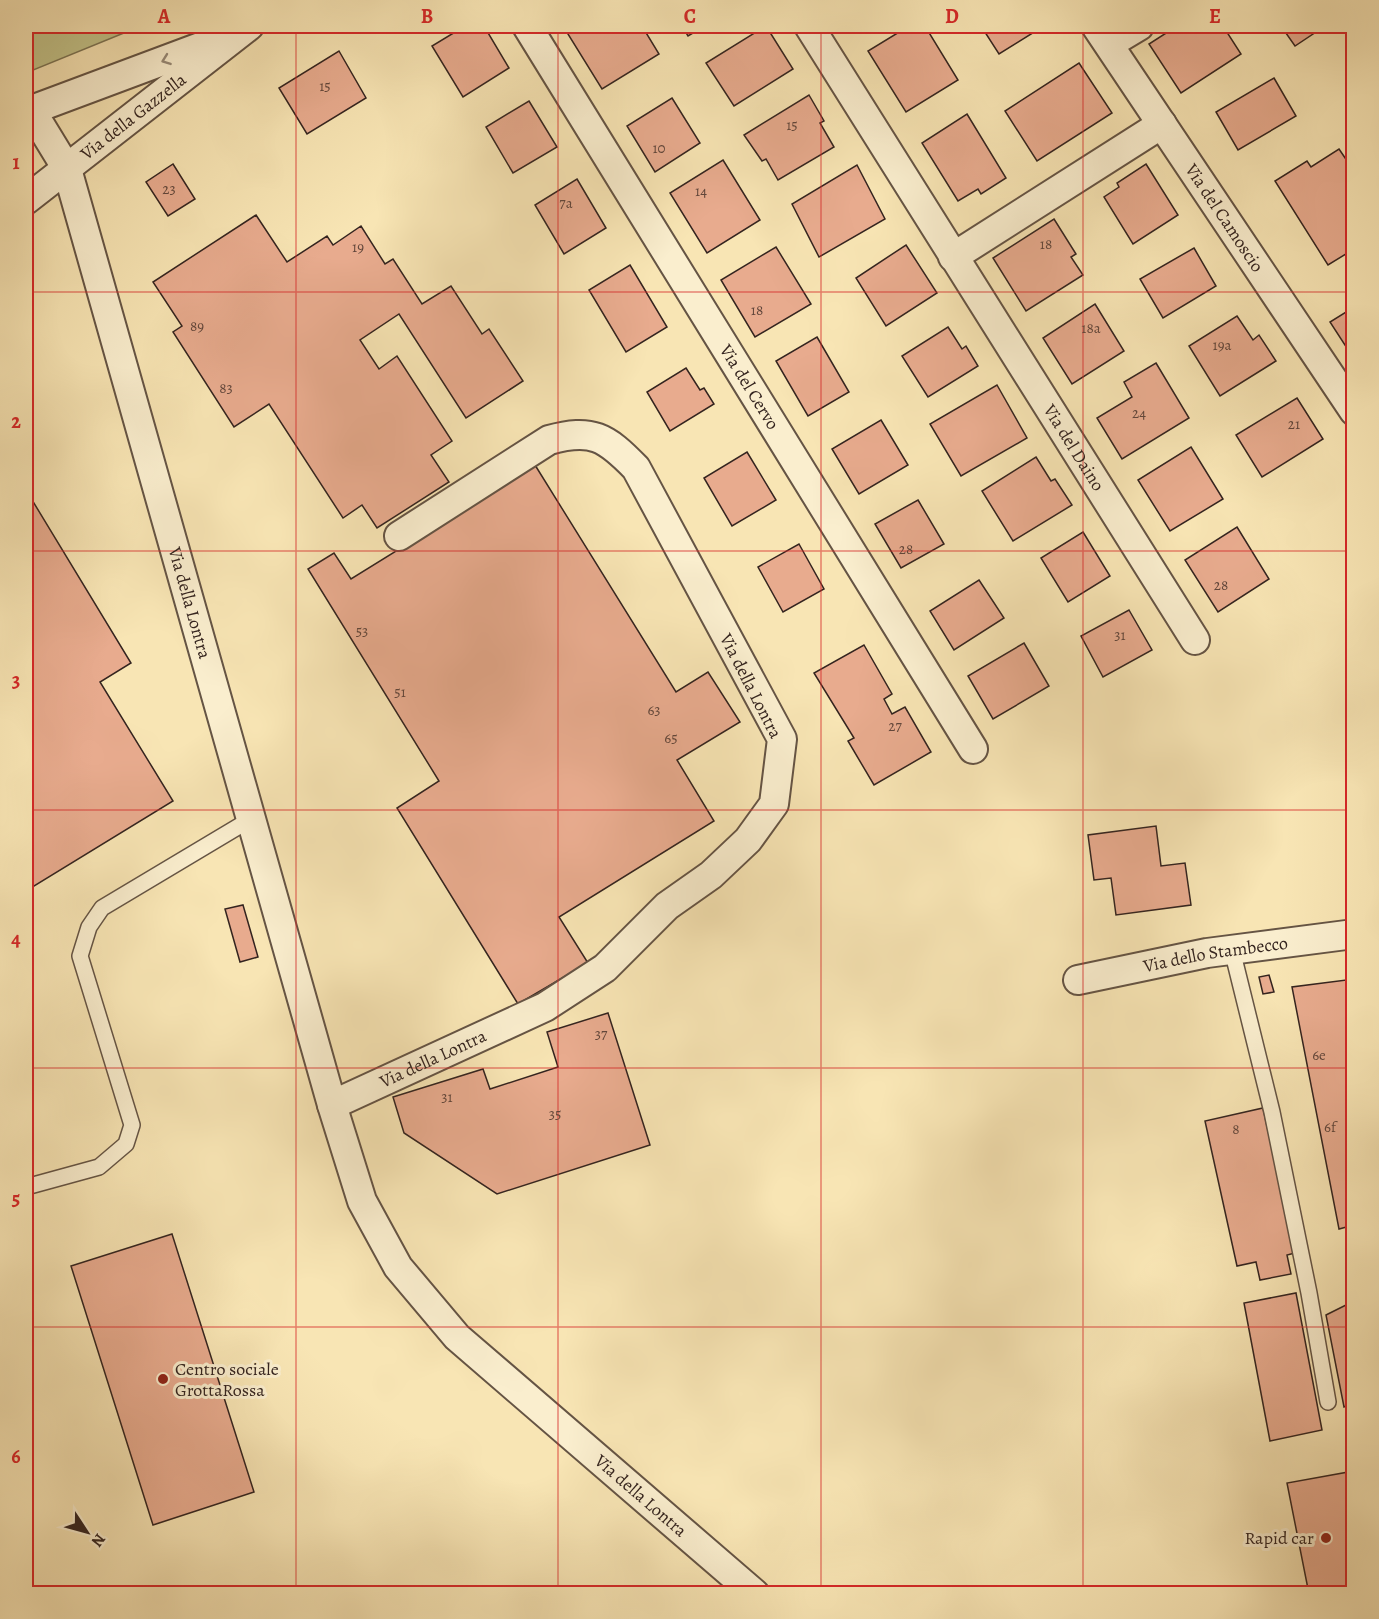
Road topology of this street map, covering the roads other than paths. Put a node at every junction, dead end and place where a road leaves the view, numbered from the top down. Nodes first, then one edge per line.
1 (527, 26) edge
2 (809, 26) edge
3 (1139, 26) edge
4 (245, 29) edge
5 (1102, 35) edge
6 (28, 111) edge
7 (1162, 124) junction
8 (67, 169) junction
9 (26, 200) edge
10 (953, 257) junction
11 (1353, 411) edge
12 (399, 536) dead end
13 (1195, 639) dead end
14 (973, 749) dead end
15 (251, 819) junction
16 (1353, 934) edge
17 (1232, 950) junction
18 (1078, 980) dead end
19 (332, 1105) junction
20 (26, 1186) edge
21 (1328, 1402) dead end
22 (755, 1593) edge

1 - 14 street, Via del Cervo
2 - 10 street, Via del Daino
3 - 5 street
4 -> 6 street, Via della Gazzella
4 - 8 street, Via della Gazzella
5 - 7 street, Via del Camoscio
6 - 8 street, Via della Lontra
7 - 10 street
7 - 11 street, Via del Camoscio
8 - 9 street, Via della Gazzella
8 - 15 street, Via della Lontra
10 - 13 street, Via del Daino
12 - 19 street, Via della Lontra
15 - 19 street, Via della Lontra
15 - 20 lane
16 - 17 street, Via dello Stambecco
17 - 18 street, Via dello Stambecco
17 - 21 lane
19 - 22 street, Via della Lontra

